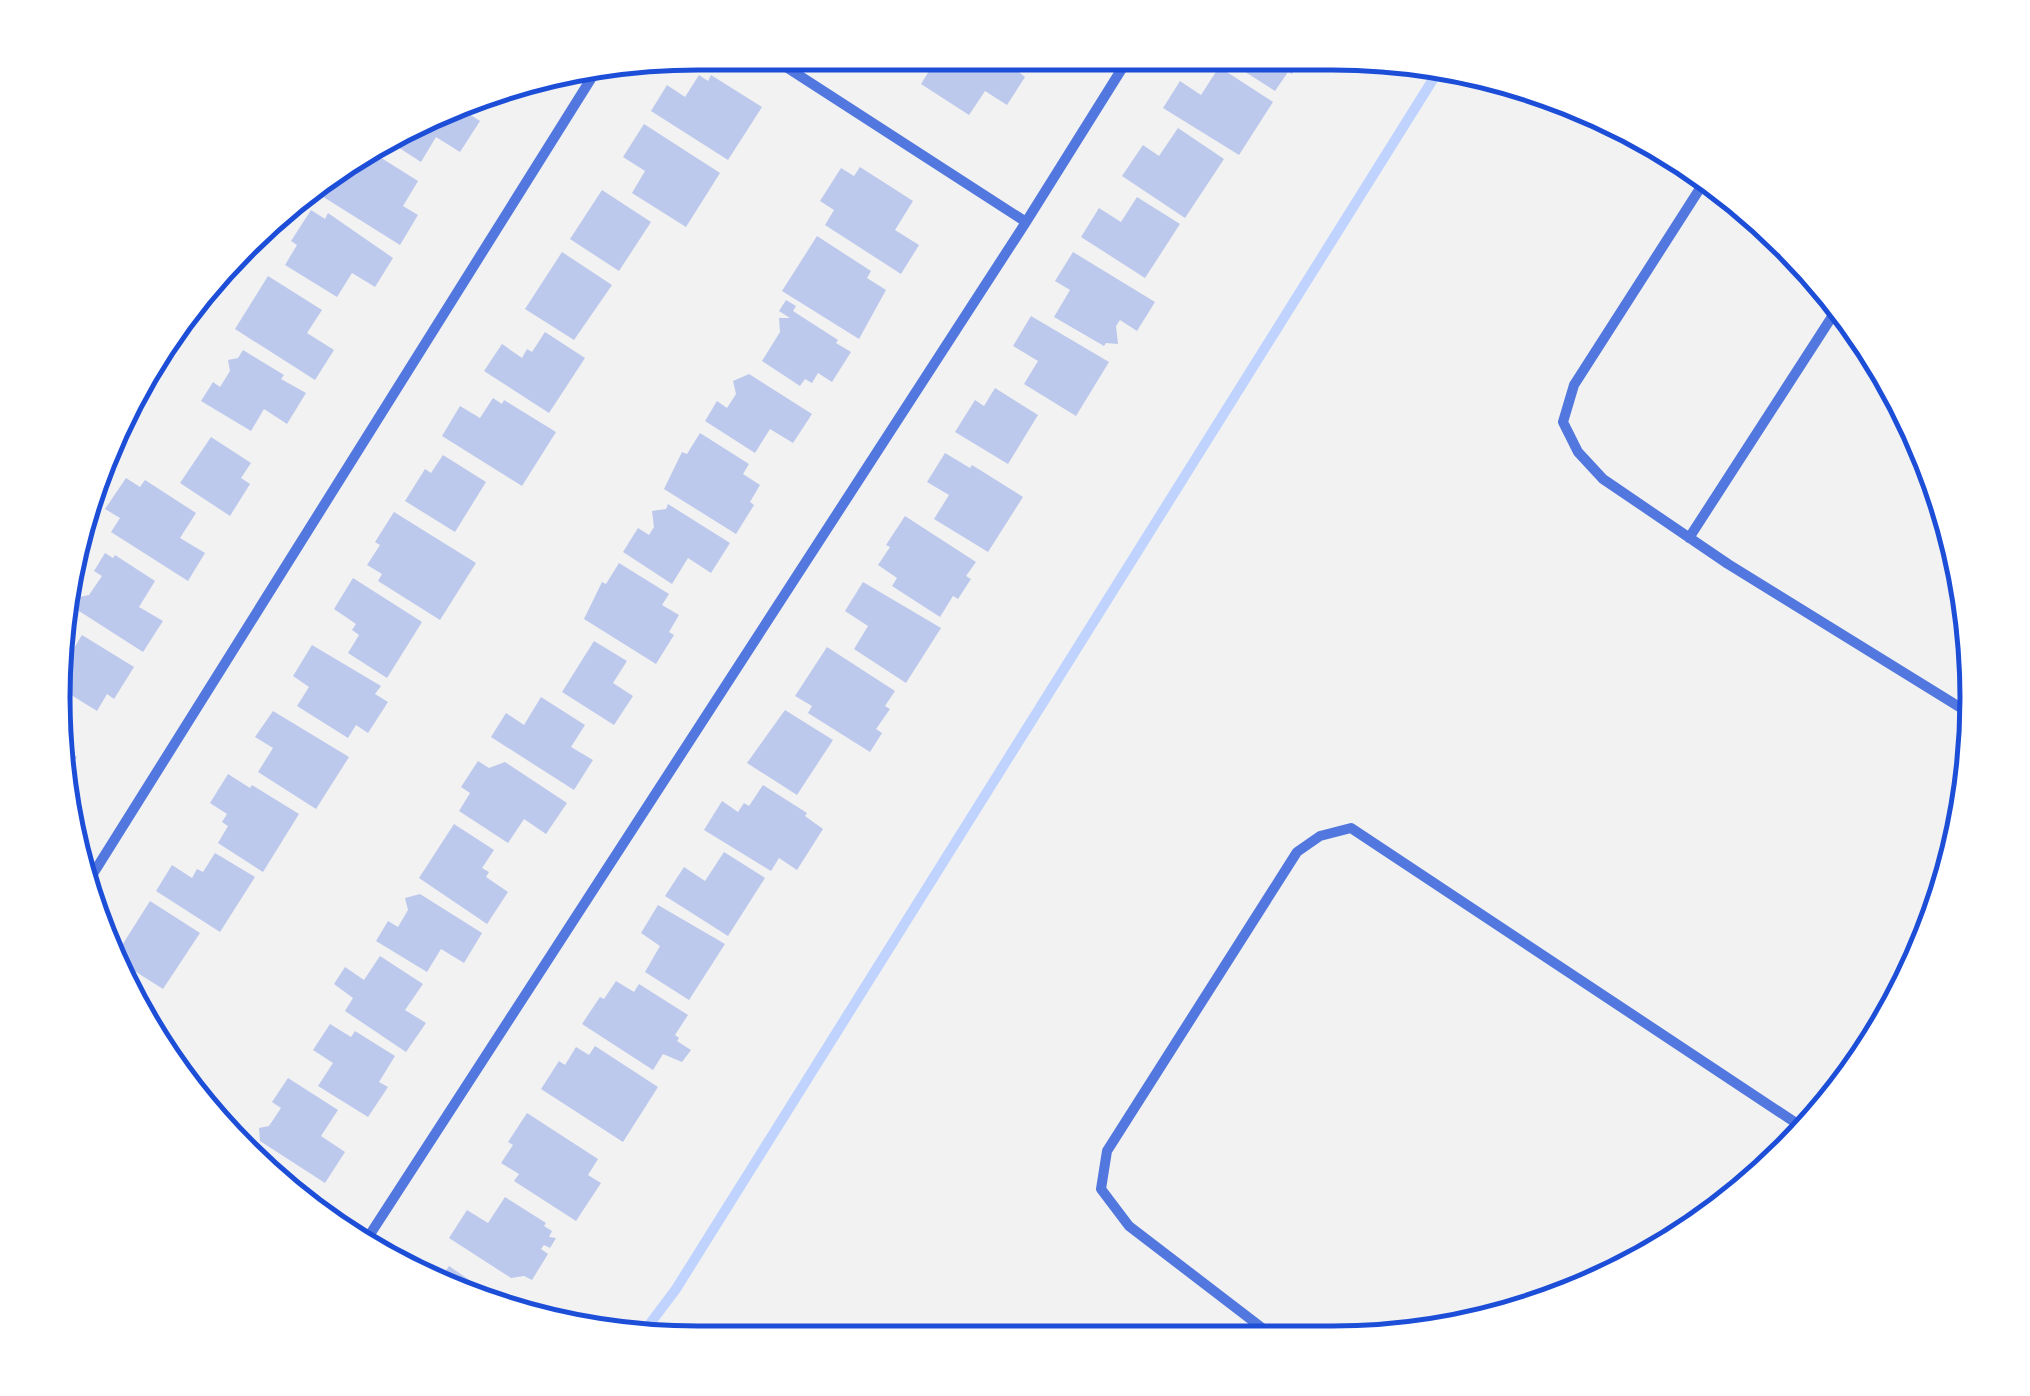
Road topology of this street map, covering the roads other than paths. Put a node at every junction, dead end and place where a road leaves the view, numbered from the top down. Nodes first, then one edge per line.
1 (791, 70) edge
2 (1122, 70) edge
3 (591, 79) edge
4 (1699, 189) edge
5 (1026, 222) junction
6 (1831, 318) edge
7 (1690, 538) junction
8 (1960, 706) edge
9 (94, 872) edge
10 (1795, 1122) edge
11 (371, 1234) edge
12 (1260, 1326) edge

1 - 5 street
2 - 5 street
3 - 9 street
4 - 7 street
5 - 11 street
6 - 7 street
7 - 8 street
10 - 12 street

